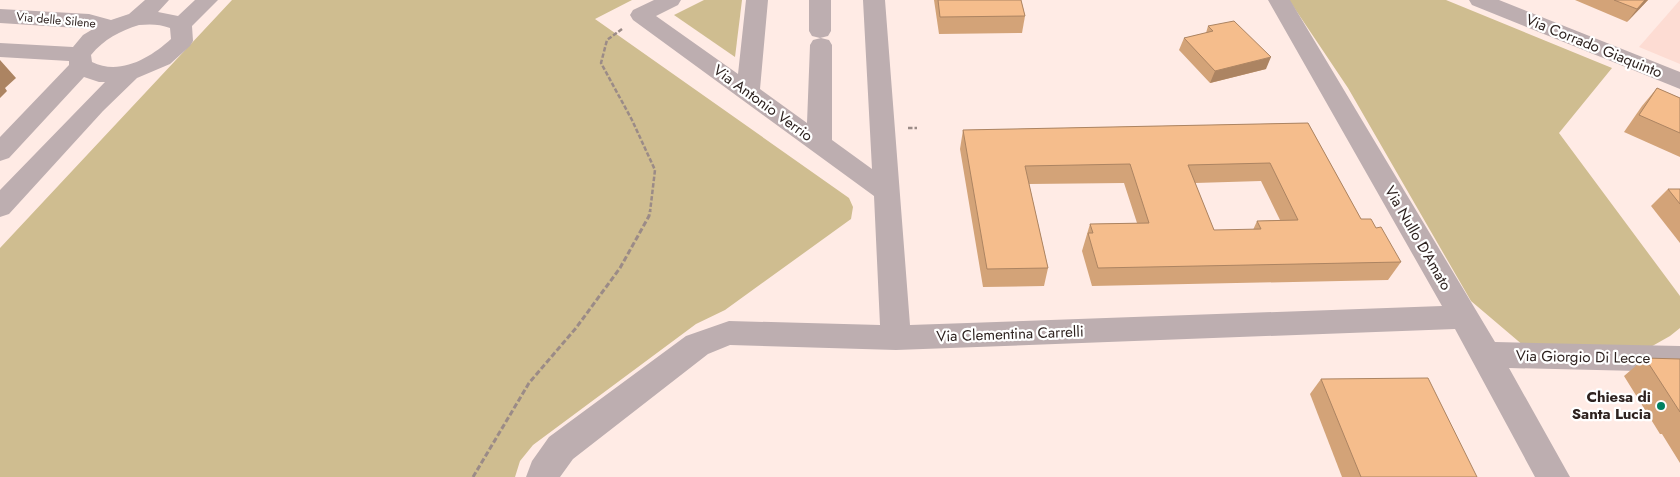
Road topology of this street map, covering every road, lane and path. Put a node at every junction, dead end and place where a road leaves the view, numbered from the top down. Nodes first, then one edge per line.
1 (158, 0) edge
2 (207, 0) edge
3 (670, 0) edge
4 (757, 0) edge
5 (820, 0) edge
6 (874, 0) edge
7 (1280, 0) edge
8 (1480, 0) edge
9 (641, 15) junction
10 (0, 16) edge
11 (137, 19) junction
12 (181, 25) junction
13 (111, 27) junction
14 (0, 50) edge
15 (80, 60) junction
16 (129, 72) junction
17 (1680, 81) edge
18 (748, 92) junction
19 (819, 144) junction
20 (0, 152) edge
21 (885, 191) junction
22 (0, 207) edge
23 (1463, 317) junction
24 (896, 338) junction
25 (1486, 355) junction
26 (1680, 359) edge
27 (474, 477) edge
28 (544, 477) edge
29 (1553, 477) edge

1 - 11 street
2 - 12 street
3 - 9 street
4 - 18 street
5 - 19 street
6 - 21 street
7 - 23 street, Via Nullo D'Amato
8 - 17 street, Via Corrado Giaquinto
9 - 18 street, Via Antonio Verrio
9 - 27 path
10 - 13 street, Via delle Silene
11 - 12 street
11 - 13 street
12 - 16 street
13 - 15 street
14 - 15 street
15 - 16 street
15 - 20 street
16 - 22 street
18 - 19 street, Via Antonio Verrio
19 - 21 street, Via Antonio Verrio
21 - 24 street
23 - 24 street, Via Clementina Carrelli
23 - 25 street, Via Nullo D'Amato
24 - 28 street, Via Clementina Carrelli
25 - 26 street, Via Giorgio Di Lecce
25 - 29 street, Via Nullo D'Amato

